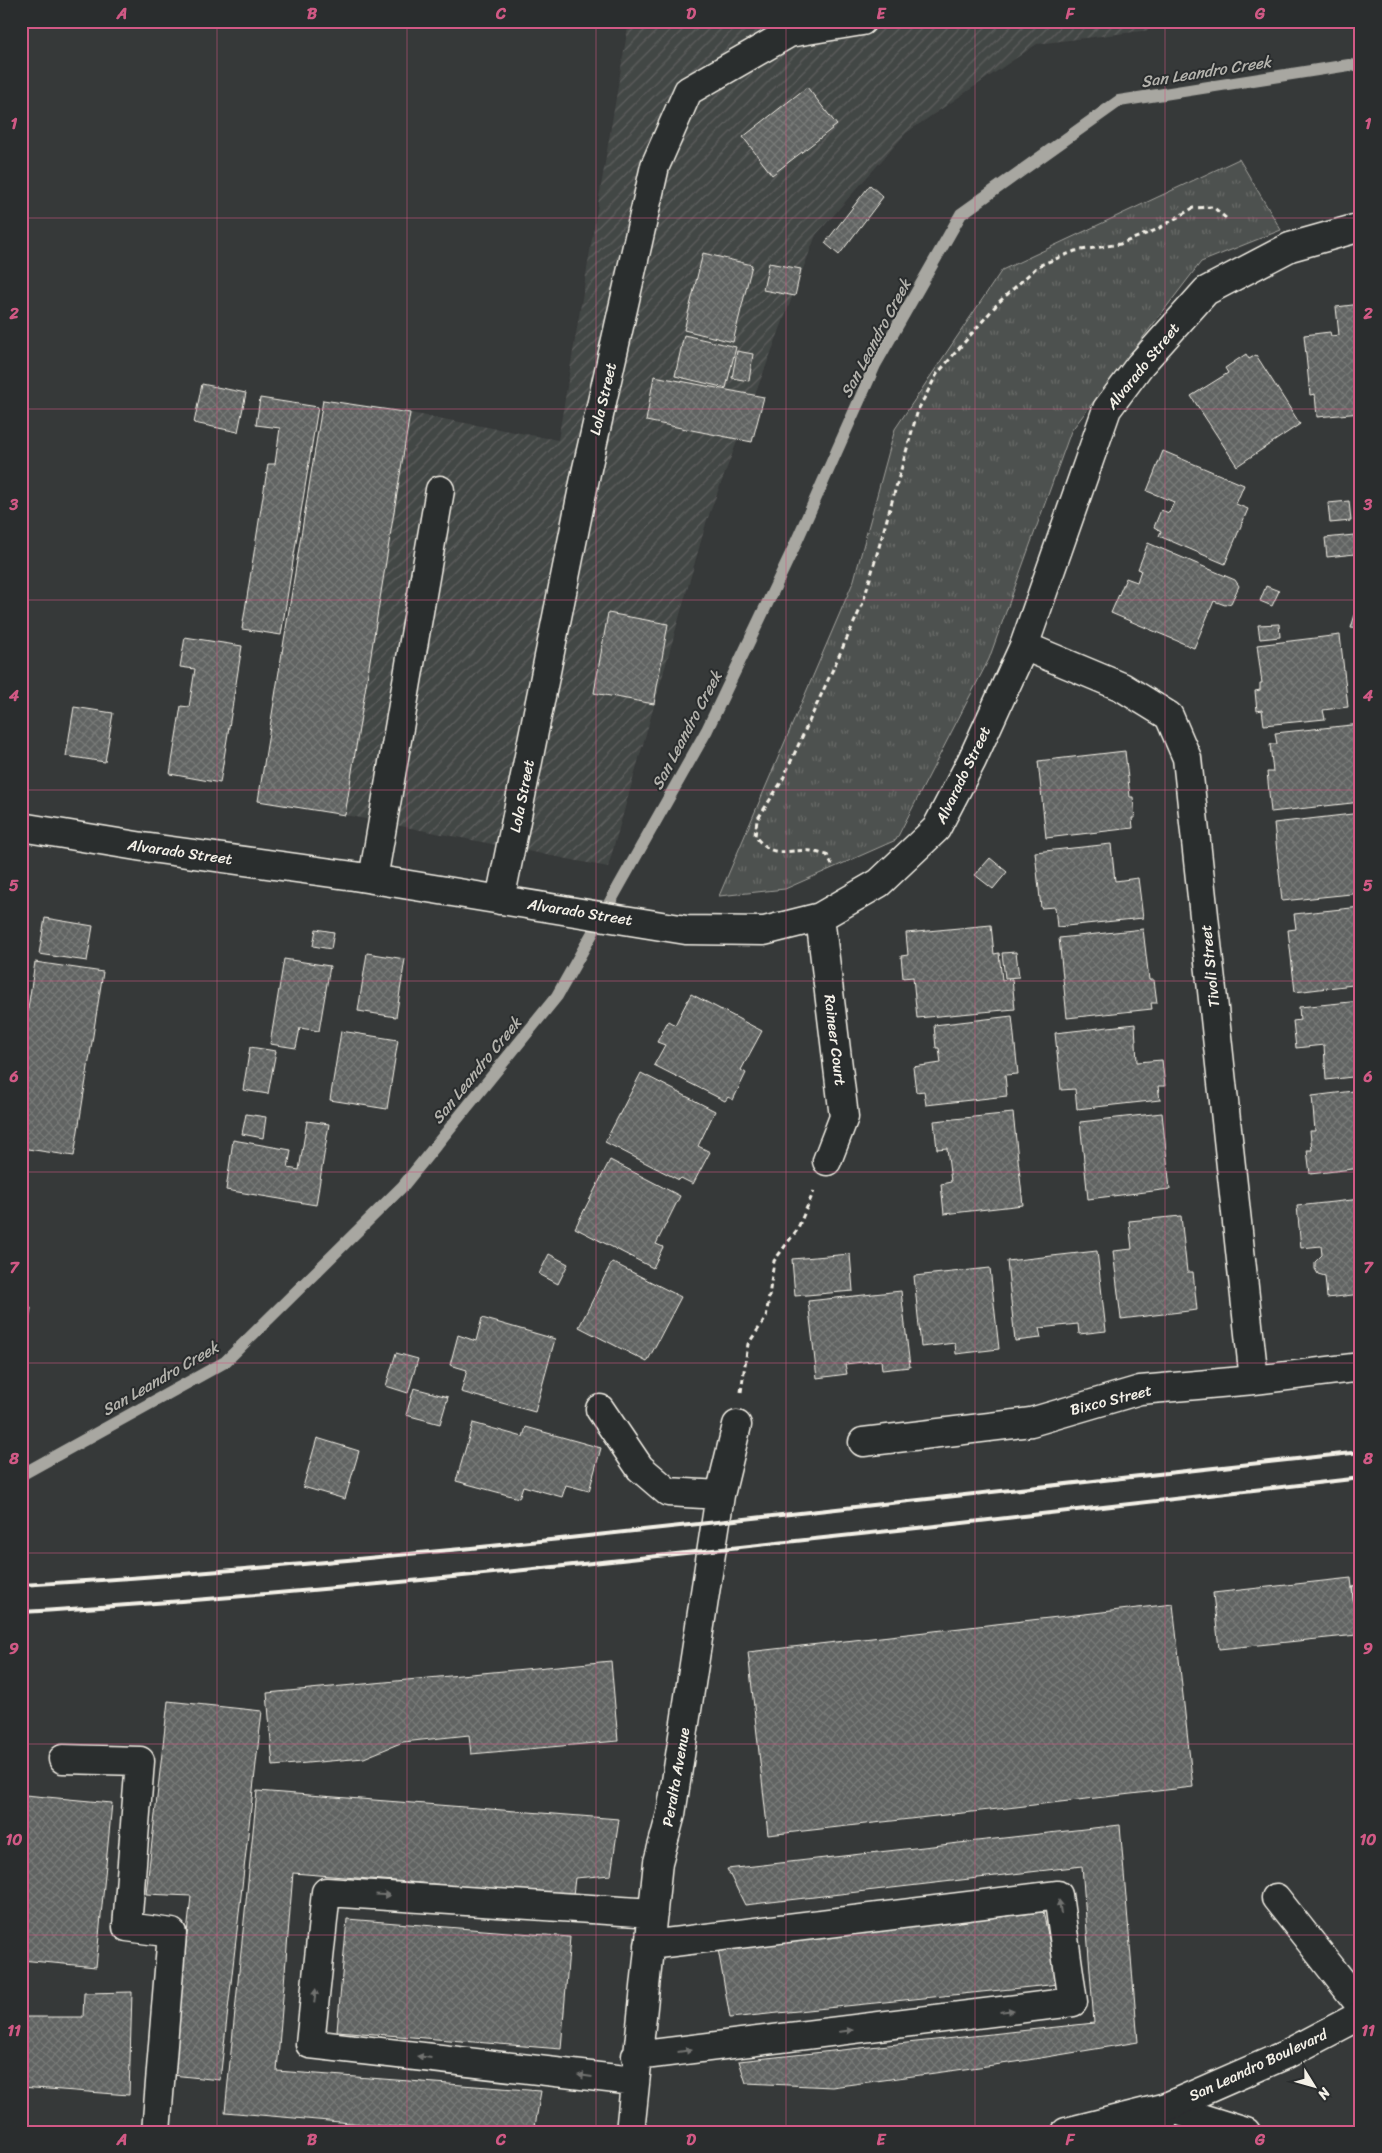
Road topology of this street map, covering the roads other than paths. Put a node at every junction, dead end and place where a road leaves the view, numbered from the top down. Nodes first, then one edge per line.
1 (862, 21) edge
2 (1361, 229) edge
3 (440, 490) dead end
4 (1024, 646) junction
5 (21, 827) edge
6 (373, 879) junction
7 (500, 900) junction
8 (820, 917) junction
9 (828, 1161) road end
10 (1361, 1366) edge
11 (1254, 1380) junction
12 (600, 1409) dead end
13 (737, 1425) road end
14 (864, 1442) dead end
15 (720, 1495) junction
16 (64, 1759) dead end
17 (1276, 1898) dead end
18 (653, 1912) junction
19 (649, 1945) junction
20 (1361, 2006) edge
21 (1361, 2015) edge
22 (635, 2069) junction
23 (1163, 2119) edge
24 (156, 2132) edge
25 (630, 2132) edge
26 (1066, 2132) edge
27 (1246, 2132) edge

1 - 7 street, Lola Street
2 - 4 street, Alvarado Street
3 - 6 street
4 - 8 street, Alvarado Street
4 - 11 street, Tivoli Street
5 - 6 street, Alvarado Street
6 - 7 street, Alvarado Street
7 - 8 street, Alvarado Street
8 - 9 street, Raineer Court
10 - 11 street, Bixco Street
11 - 14 street, Bixco Street
12 - 15 street
13 - 15 street, Peralta Avenue
15 - 18 street, Peralta Avenue
16 - 24 street
17 - 20 street
18 - 19 street, Peralta Avenue
22 -> 18 street
19 - 22 street, Peralta Avenue
22 -> 19 street
21 - 23 street, San Leandro Boulevard
22 - 25 street, Peralta Avenue
23 - 26 street, San Leandro Boulevard
23 - 27 street

